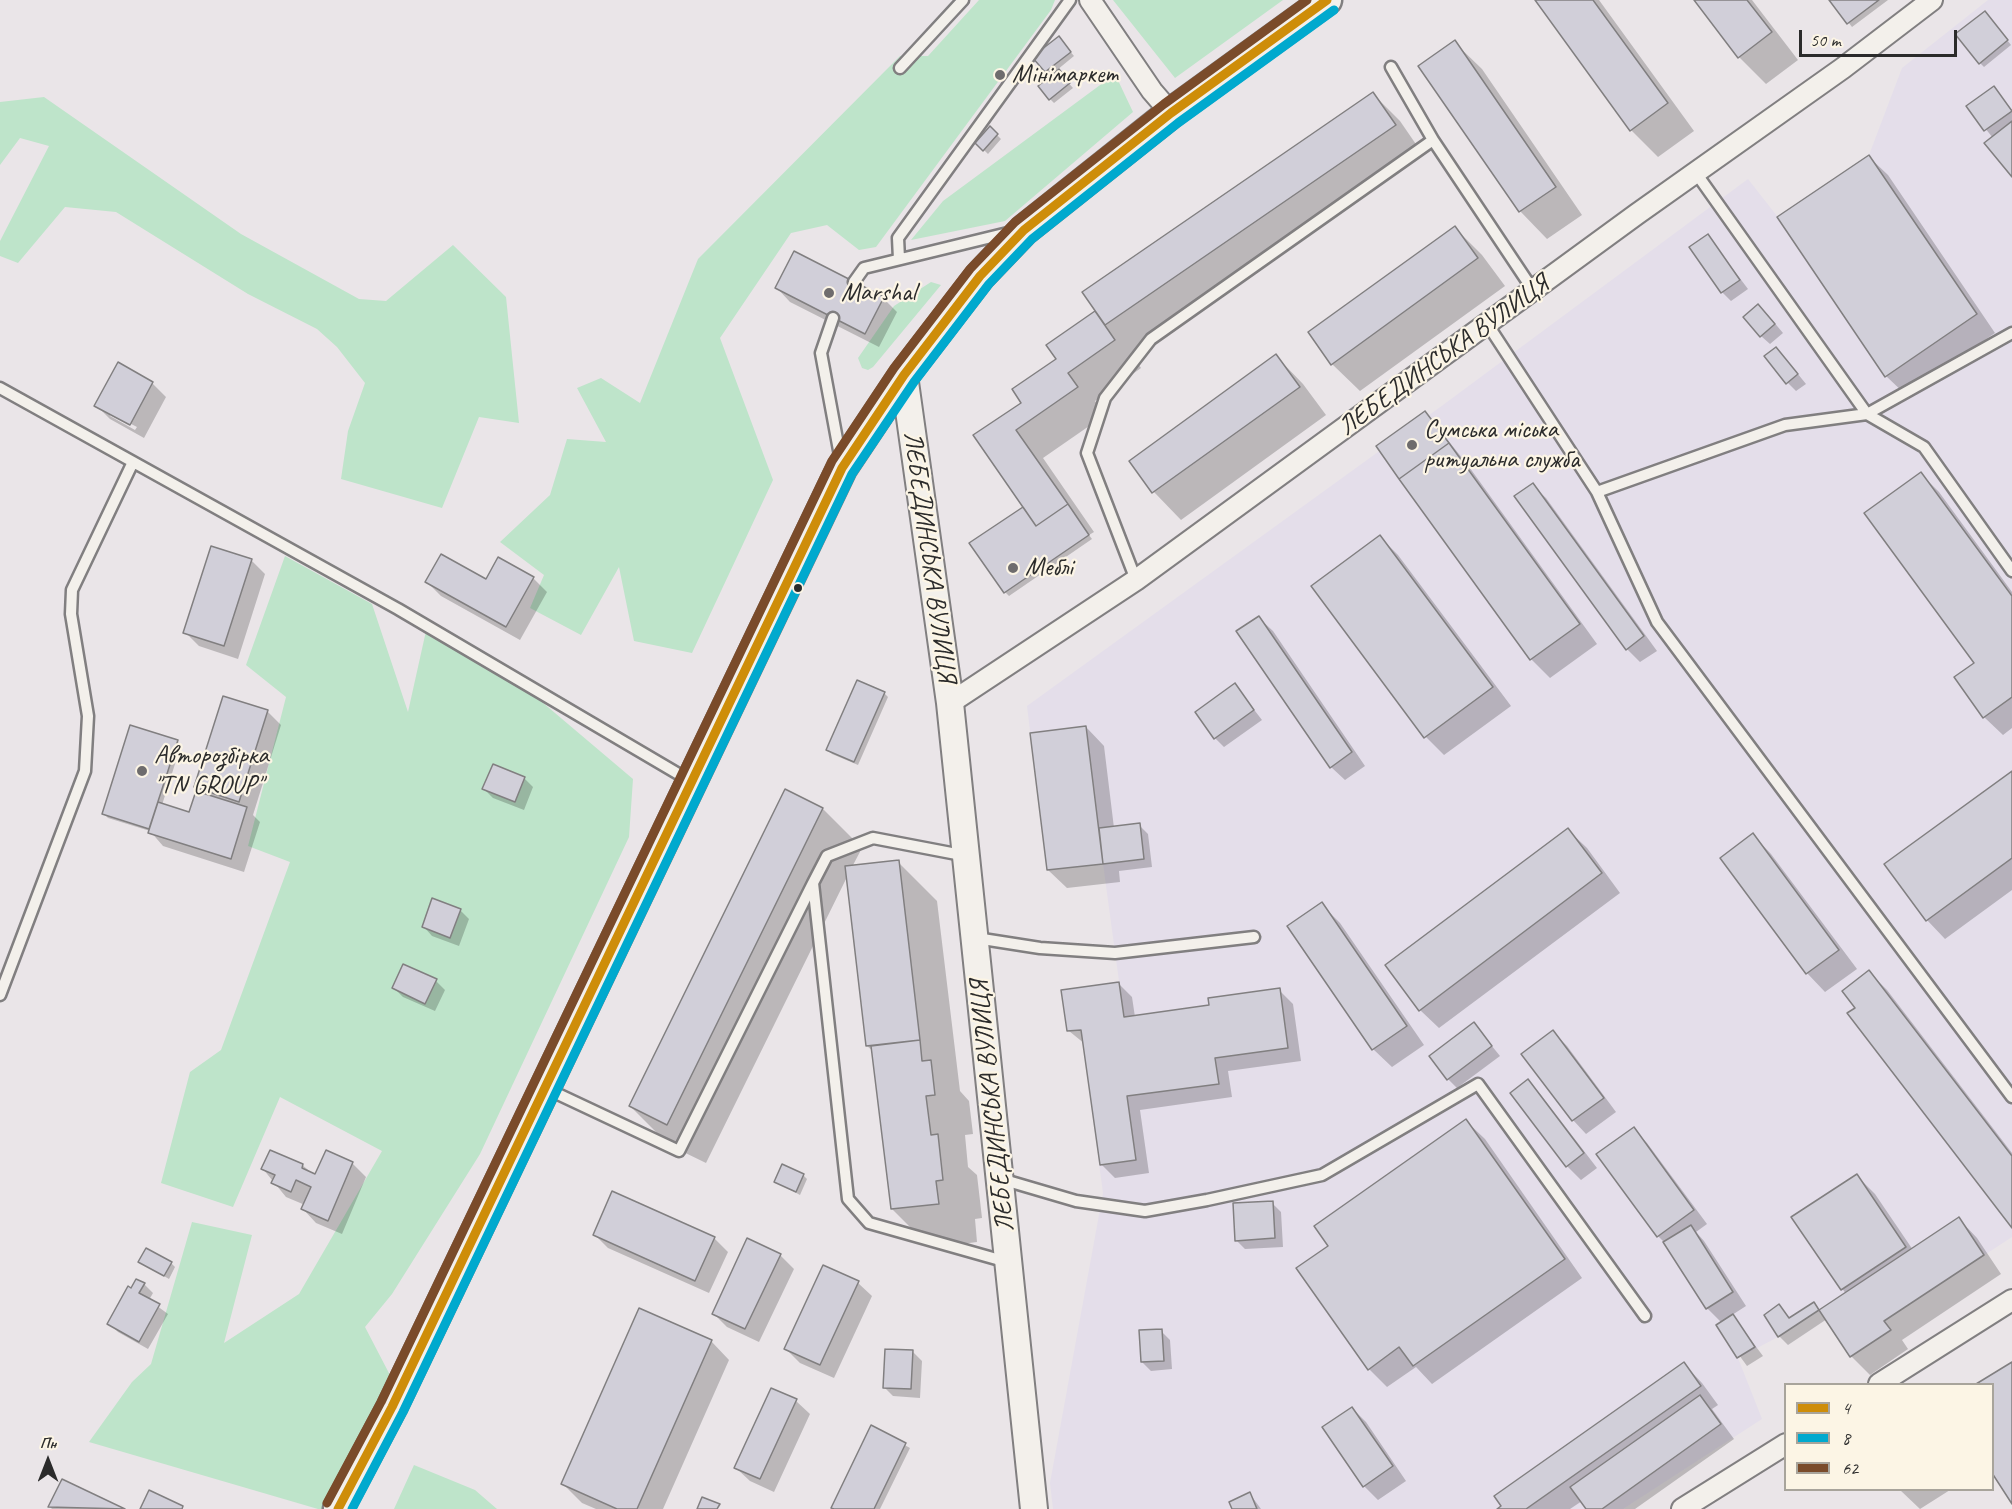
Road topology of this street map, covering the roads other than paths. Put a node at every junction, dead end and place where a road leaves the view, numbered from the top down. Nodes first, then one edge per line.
1 (963, 0) edge
2 (1070, 0) edge
3 (1090, 0) edge
4 (1327, 0) edge
5 (1932, 0) edge
6 (1390, 67) dead end
7 (900, 68) dead end
8 (1171, 113) junction
9 (1433, 141) junction
10 (1696, 173) junction
11 (1024, 230) junction
12 (899, 259) junction
13 (854, 282) dead end
14 (1533, 290) junction
15 (833, 318) dead end
16 (1488, 325) junction
17 (2012, 333) edge
18 (904, 375) junction
19 (0, 388) edge
20 (1867, 414) junction
21 (133, 462) junction
22 (842, 468) junction
23 (1597, 492) junction
24 (2012, 571) edge
25 (1136, 580) junction
26 (950, 703) junction
27 (692, 782) junction
28 (967, 856) junction
29 (813, 883) junction
30 (1254, 937) dead end
31 (976, 938) junction
32 (0, 995) edge
33 (545, 1087) junction
34 (2012, 1097) edge
35 (1001, 1179) junction
36 (1009, 1263) junction
37 (2012, 1300) edge
38 (1645, 1316) dead end
39 (1881, 1383) edge
40 (1784, 1445) edge
41 (338, 1509) edge
42 (1034, 1509) edge
43 (1682, 1509) edge

1 - 7 lane
2 - 12 lane
3 - 8 street
4 - 8 main road
5 - 10 street, ЛЕБЕДИНСЬКА ВУЛИЦЯ
6 - 9 lane
8 - 11 main road
9 - 14 lane
9 - 25 lane
10 - 14 street, ЛЕБЕДИНСЬКА ВУЛИЦЯ
10 - 20 lane
11 - 12 lane
11 - 18 main road
12 - 13 lane
14 - 16 street, ЛЕБЕДИНСЬКА ВУЛИЦЯ
15 - 22 lane
16 - 23 lane
16 - 25 street, ЛЕБЕДИНСЬКА ВУЛИЦЯ
17 - 20 lane
18 - 22 main road
18 - 26 street, ЛЕБЕДИНСЬКА ВУЛИЦЯ
19 - 21 lane
20 - 23 lane
20 - 24 lane
21 - 27 lane
21 - 32 lane
22 - 27 main road
23 - 34 lane
25 - 26 street, ЛЕБЕДИНСЬКА ВУЛИЦЯ
26 - 28 street, ЛЕБЕДИНСЬКА ВУЛИЦЯ
27 - 33 main road
28 - 29 lane
28 - 31 street, ЛЕБЕДИНСЬКА ВУЛИЦЯ
29 - 33 lane
29 - 36 lane
30 - 31 lane
31 - 35 street, ЛЕБЕДИНСЬКА ВУЛИЦЯ
33 - 41 main road
35 - 36 street, ЛЕБЕДИНСЬКА ВУЛИЦЯ
35 - 38 lane
36 - 42 street, ЛЕБЕДИНСЬКА ВУЛИЦЯ
37 - 39 street
40 - 43 street

